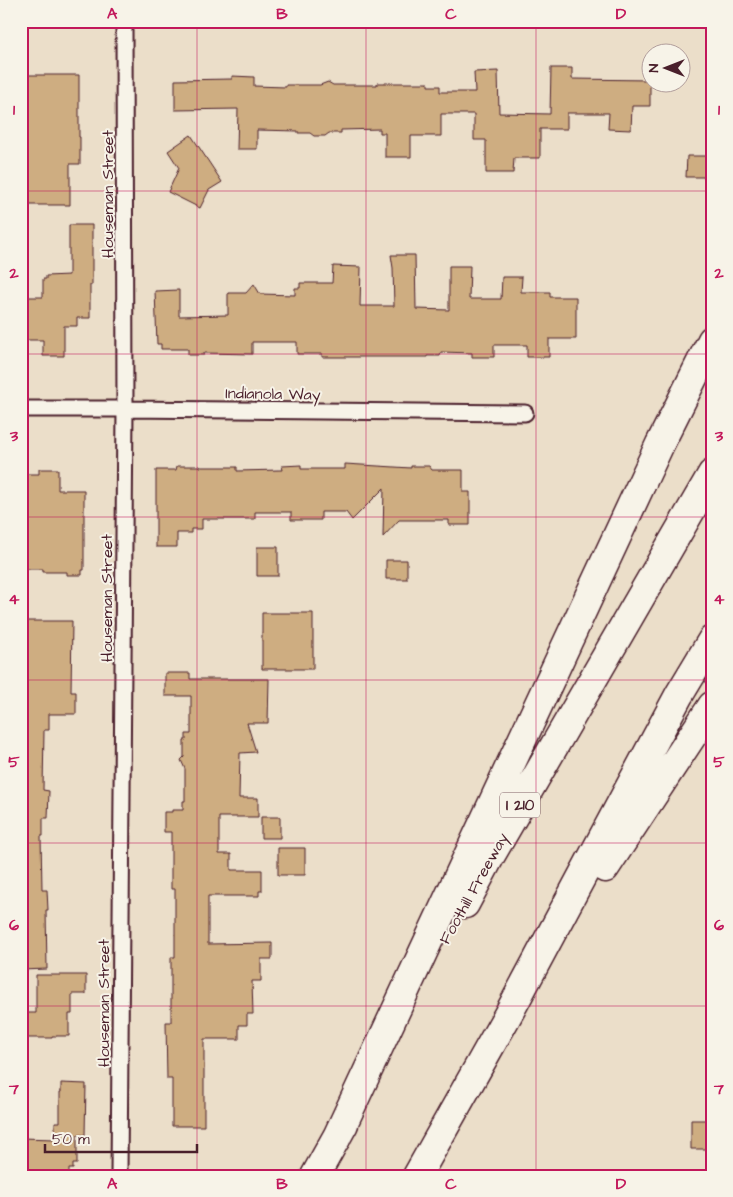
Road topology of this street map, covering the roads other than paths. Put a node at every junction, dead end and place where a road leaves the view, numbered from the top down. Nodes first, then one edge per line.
1 (124, 21) edge
2 (712, 340) edge
3 (21, 409) edge
4 (125, 409) junction
5 (525, 413) dead end
6 (712, 474) edge
7 (712, 640) edge
8 (712, 706) edge
9 (510, 1011) junction
10 (336, 1139) junction
11 (119, 1176) edge
12 (315, 1176) edge
13 (417, 1176) edge

1 - 4 street, Houseman Street
2 - 10 highway
3 - 4 street, Indianola Way
4 - 5 street, Indianola Way
4 - 11 street, Houseman Street
6 - 10 highway, Foothill Freeway / I 210
7 - 9 highway
8 - 9 highway
9 - 13 highway
10 - 12 highway, Foothill Freeway / I 210

